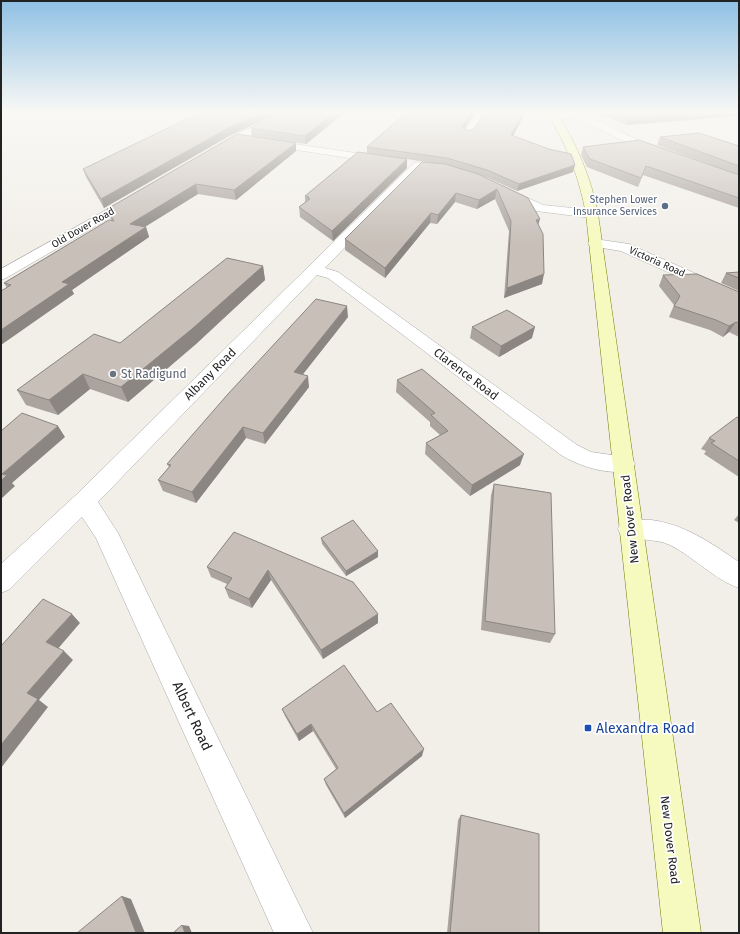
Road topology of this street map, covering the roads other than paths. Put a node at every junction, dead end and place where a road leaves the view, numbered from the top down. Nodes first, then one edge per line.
1 (362, 157) edge
2 (576, 157) edge
3 (392, 161) edge
4 (418, 165) edge
5 (496, 187) edge
6 (145, 192) edge
7 (592, 214) junction
8 (595, 243) junction
9 (313, 269) junction
10 (1, 275) edge
11 (739, 299) edge
12 (624, 464) junction
13 (84, 501) junction
14 (630, 529) junction
15 (739, 577) edge
16 (1, 582) edge
17 (294, 933) edge
18 (682, 933) edge

1 - 3 street
2 - 7 main road, New Dover Road
4 - 9 street, Albany Road
5 - 7 street
6 - 10 street, Old Dover Road
7 - 8 main road, New Dover Road
8 - 11 street, Victoria Road
8 - 12 main road, New Dover Road
9 - 12 street, Clarence Road
9 - 13 street, Albany Road
12 - 14 main road, New Dover Road
13 - 16 street, Albany Road
13 - 17 street, Albert Road
14 - 15 street
14 - 18 main road, New Dover Road

